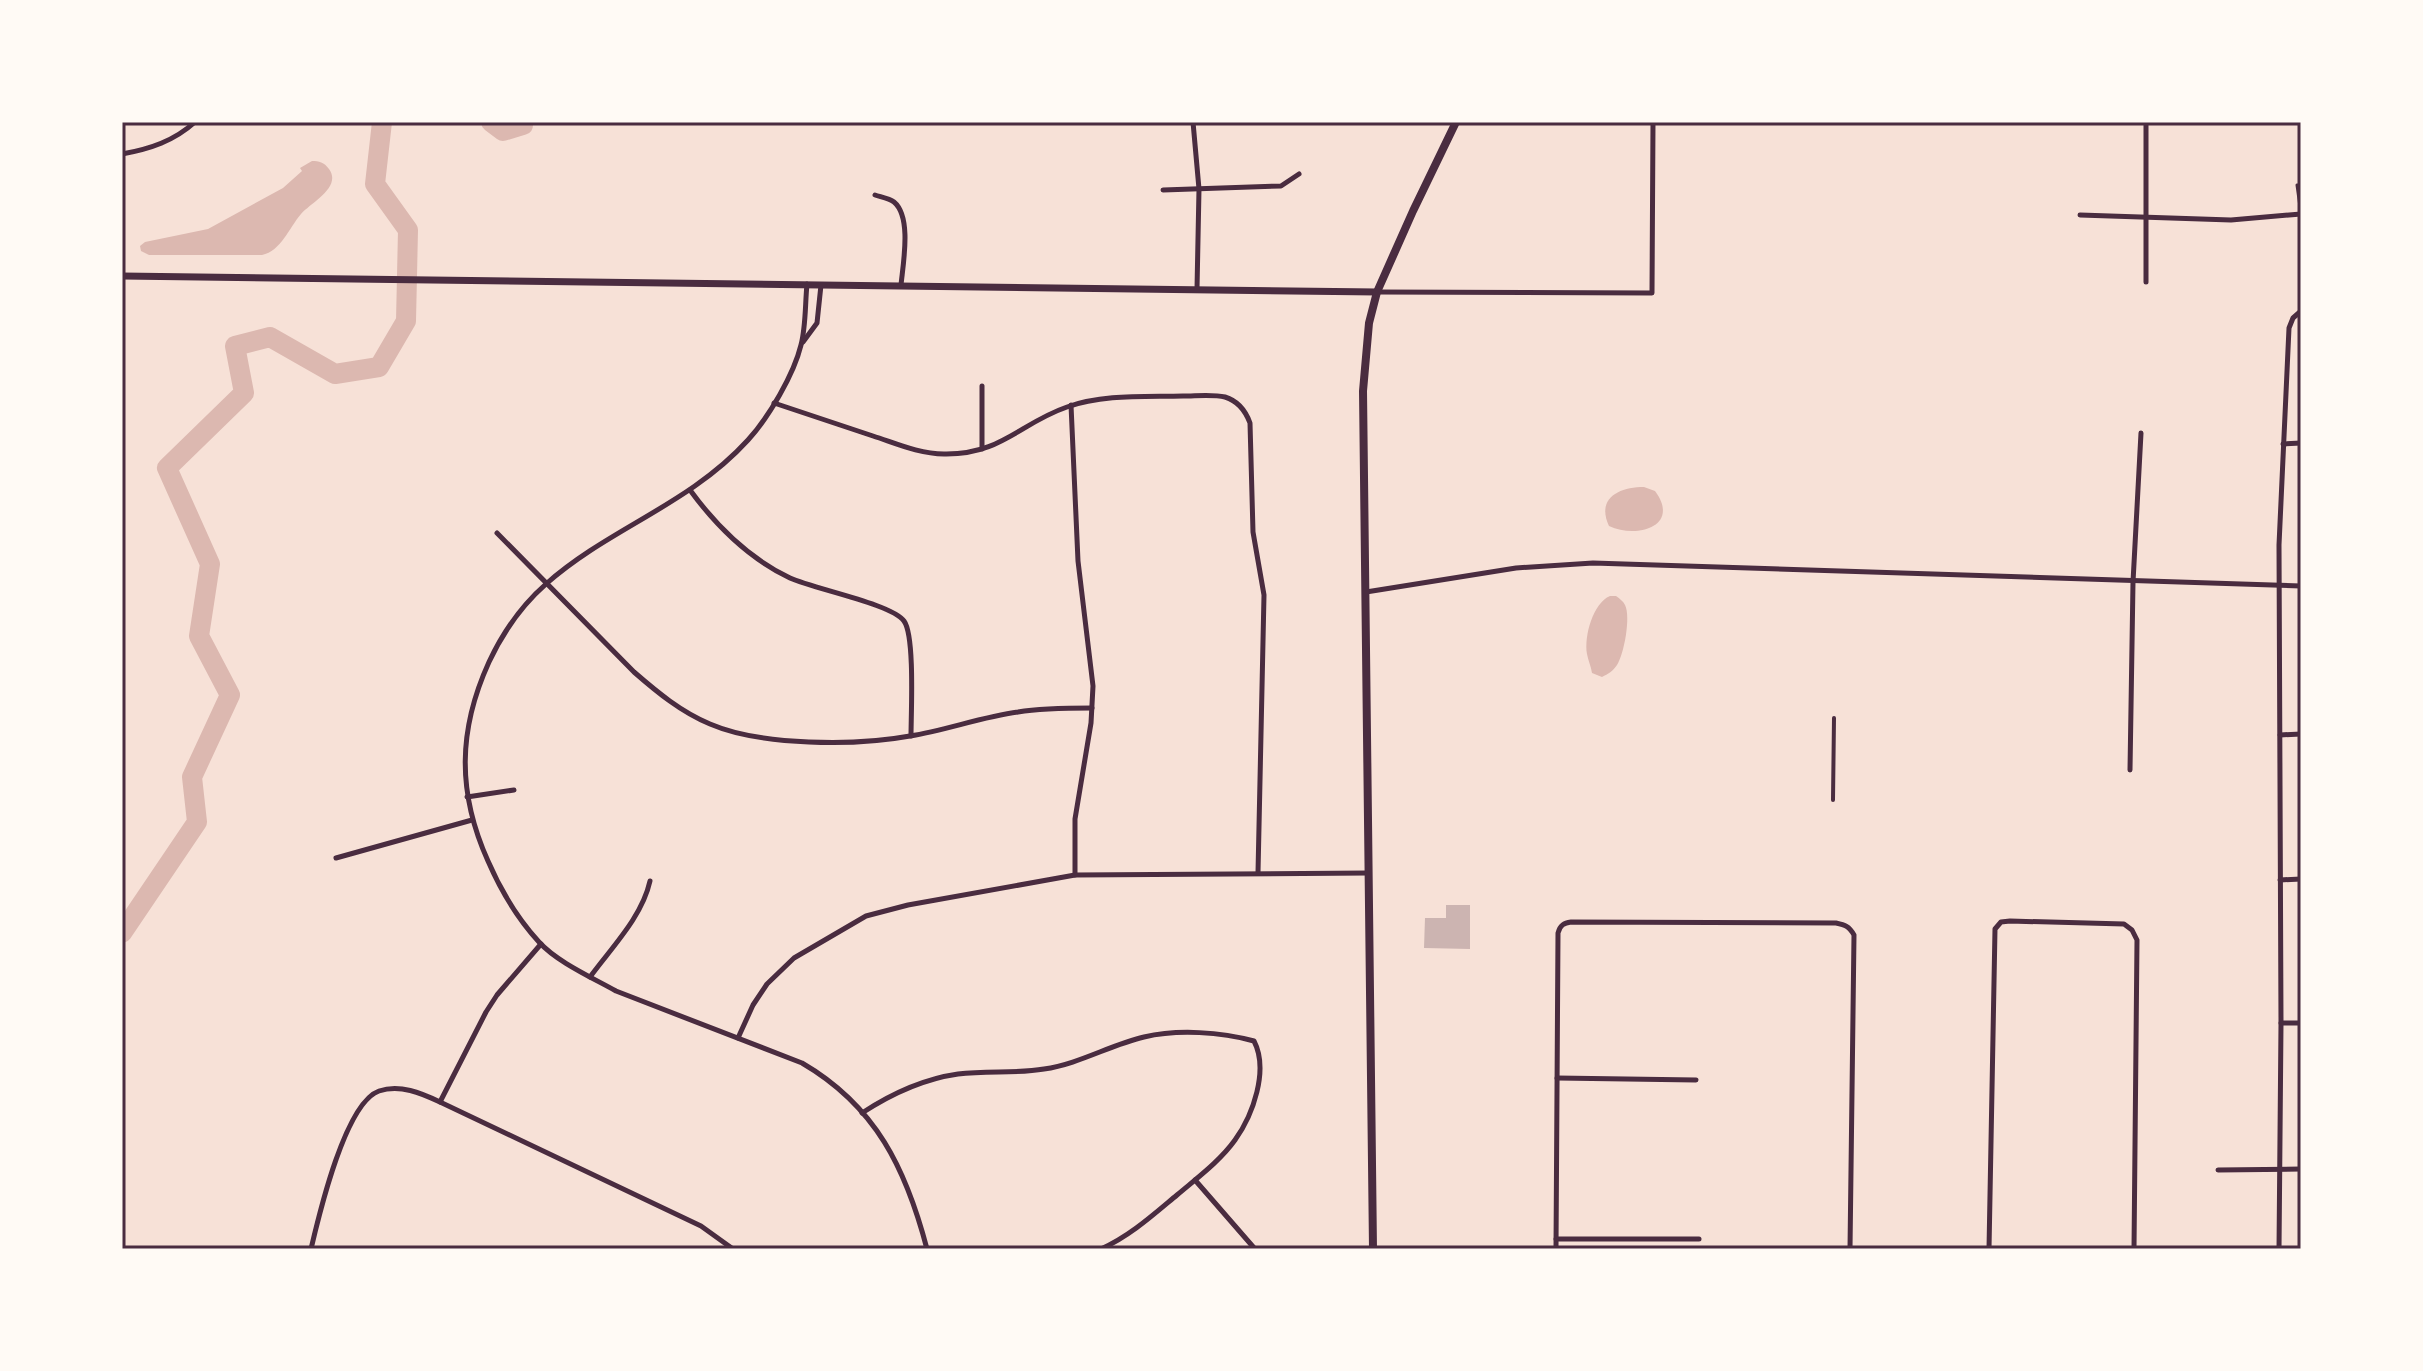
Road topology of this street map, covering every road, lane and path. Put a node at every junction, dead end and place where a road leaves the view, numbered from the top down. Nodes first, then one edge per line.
1 (195, 122) edge
2 (1193, 122) edge
3 (1456, 122) edge
4 (1653, 122) edge
5 (2146, 122) edge
6 (122, 154) edge
7 (1299, 174) dead end
8 (2301, 185) edge
9 (1199, 189) junction
10 (1163, 190) dead end
11 (875, 195) dead end
12 (2301, 214) edge
13 (2080, 215) dead end
14 (2146, 217) junction
15 (122, 276) edge
16 (2146, 282) dead end
17 (807, 284) junction
18 (821, 285) junction
19 (901, 285) junction
20 (1196, 290) junction
21 (1377, 292) junction
22 (2299, 312) edge
23 (802, 342) junction
24 (982, 386) dead end
25 (774, 403) junction
26 (1071, 405) junction
27 (2141, 433) dead end
28 (2301, 443) edge
29 (2283, 444) junction
30 (982, 449) junction
31 (690, 490) junction
32 (497, 533) dead end
33 (2133, 582) junction
34 (546, 583) junction
35 (2279, 586) junction
36 (2301, 586) edge
37 (1366, 592) junction
38 (1092, 708) junction
39 (1834, 718) dead end
40 (2301, 734) edge
41 (2280, 735) junction
42 (911, 736) junction
43 (2130, 770) dead end
44 (514, 790) dead end
45 (467, 797) junction
46 (1833, 800) dead end
47 (472, 820) junction
48 (336, 858) dead end
49 (1258, 873) junction
50 (1369, 873) junction
51 (1075, 875) junction
52 (2301, 879) edge
53 (2280, 880) junction
54 (650, 881) dead end
55 (541, 944) junction
56 (590, 977) junction
57 (2281, 1023) junction
58 (2301, 1023) edge
59 (738, 1038) junction
60 (1557, 1078) junction
61 (1696, 1080) dead end
62 (440, 1102) junction
63 (862, 1113) junction
64 (2279, 1169) junction
65 (2301, 1169) edge
66 (2218, 1170) dead end
67 (1195, 1180) junction
68 (1556, 1239) junction
69 (1699, 1239) dead end
70 (311, 1249) edge
71 (733, 1249) edge
72 (927, 1249) edge
73 (1101, 1249) edge
74 (1255, 1249) edge
75 (1373, 1249) edge
76 (1556, 1249) edge
77 (1850, 1249) edge
78 (1989, 1249) edge
79 (2134, 1249) edge
80 (2279, 1249) edge

1 - 6 street
2 - 9 street
3 - 21 main road
4 - 21 street
5 - 14 street
7 - 9 street
8 - 12 lane
9 - 10 street
9 - 20 street
11 - 19 street
12 - 14 street
13 - 14 street
14 - 16 street
15 - 17 street
17 - 18 street
17 - 23 street
18 - 19 street
18 - 23 street
19 - 20 street
20 - 21 street
21 - 37 main road
22 - 29 street
23 - 25 street
24 - 30 street
25 - 30 street
25 - 31 street
26 - 30 street
26 - 38 street
26 - 49 street
27 - 33 street
28 - 29 street
29 - 35 street
31 - 34 street
31 - 42 street
32 - 34 street
33 - 35 street
33 - 37 street
33 - 43 street
34 - 42 street
34 - 45 street
35 - 36 street
35 - 41 street
37 - 50 main road
38 - 42 street
38 - 51 street
39 - 46 street
40 - 41 street
41 - 53 street
44 - 45 street
45 - 47 street
47 - 48 street
47 - 55 street
49 - 50 street
49 - 51 street
50 - 75 main road
51 - 59 street
52 - 53 street
53 - 57 street
54 - 56 street
55 - 56 street
55 - 62 street
56 - 59 street
57 - 58 street
57 - 64 street
59 - 63 street
60 - 61 street
60 - 68 street
60 - 77 street
62 - 70 street
62 - 71 street
63 - 67 street
63 - 72 street
64 - 65 street
64 - 66 street
64 - 80 street
67 - 73 street
67 - 74 street
68 - 69 street
68 - 76 street
78 - 79 street

